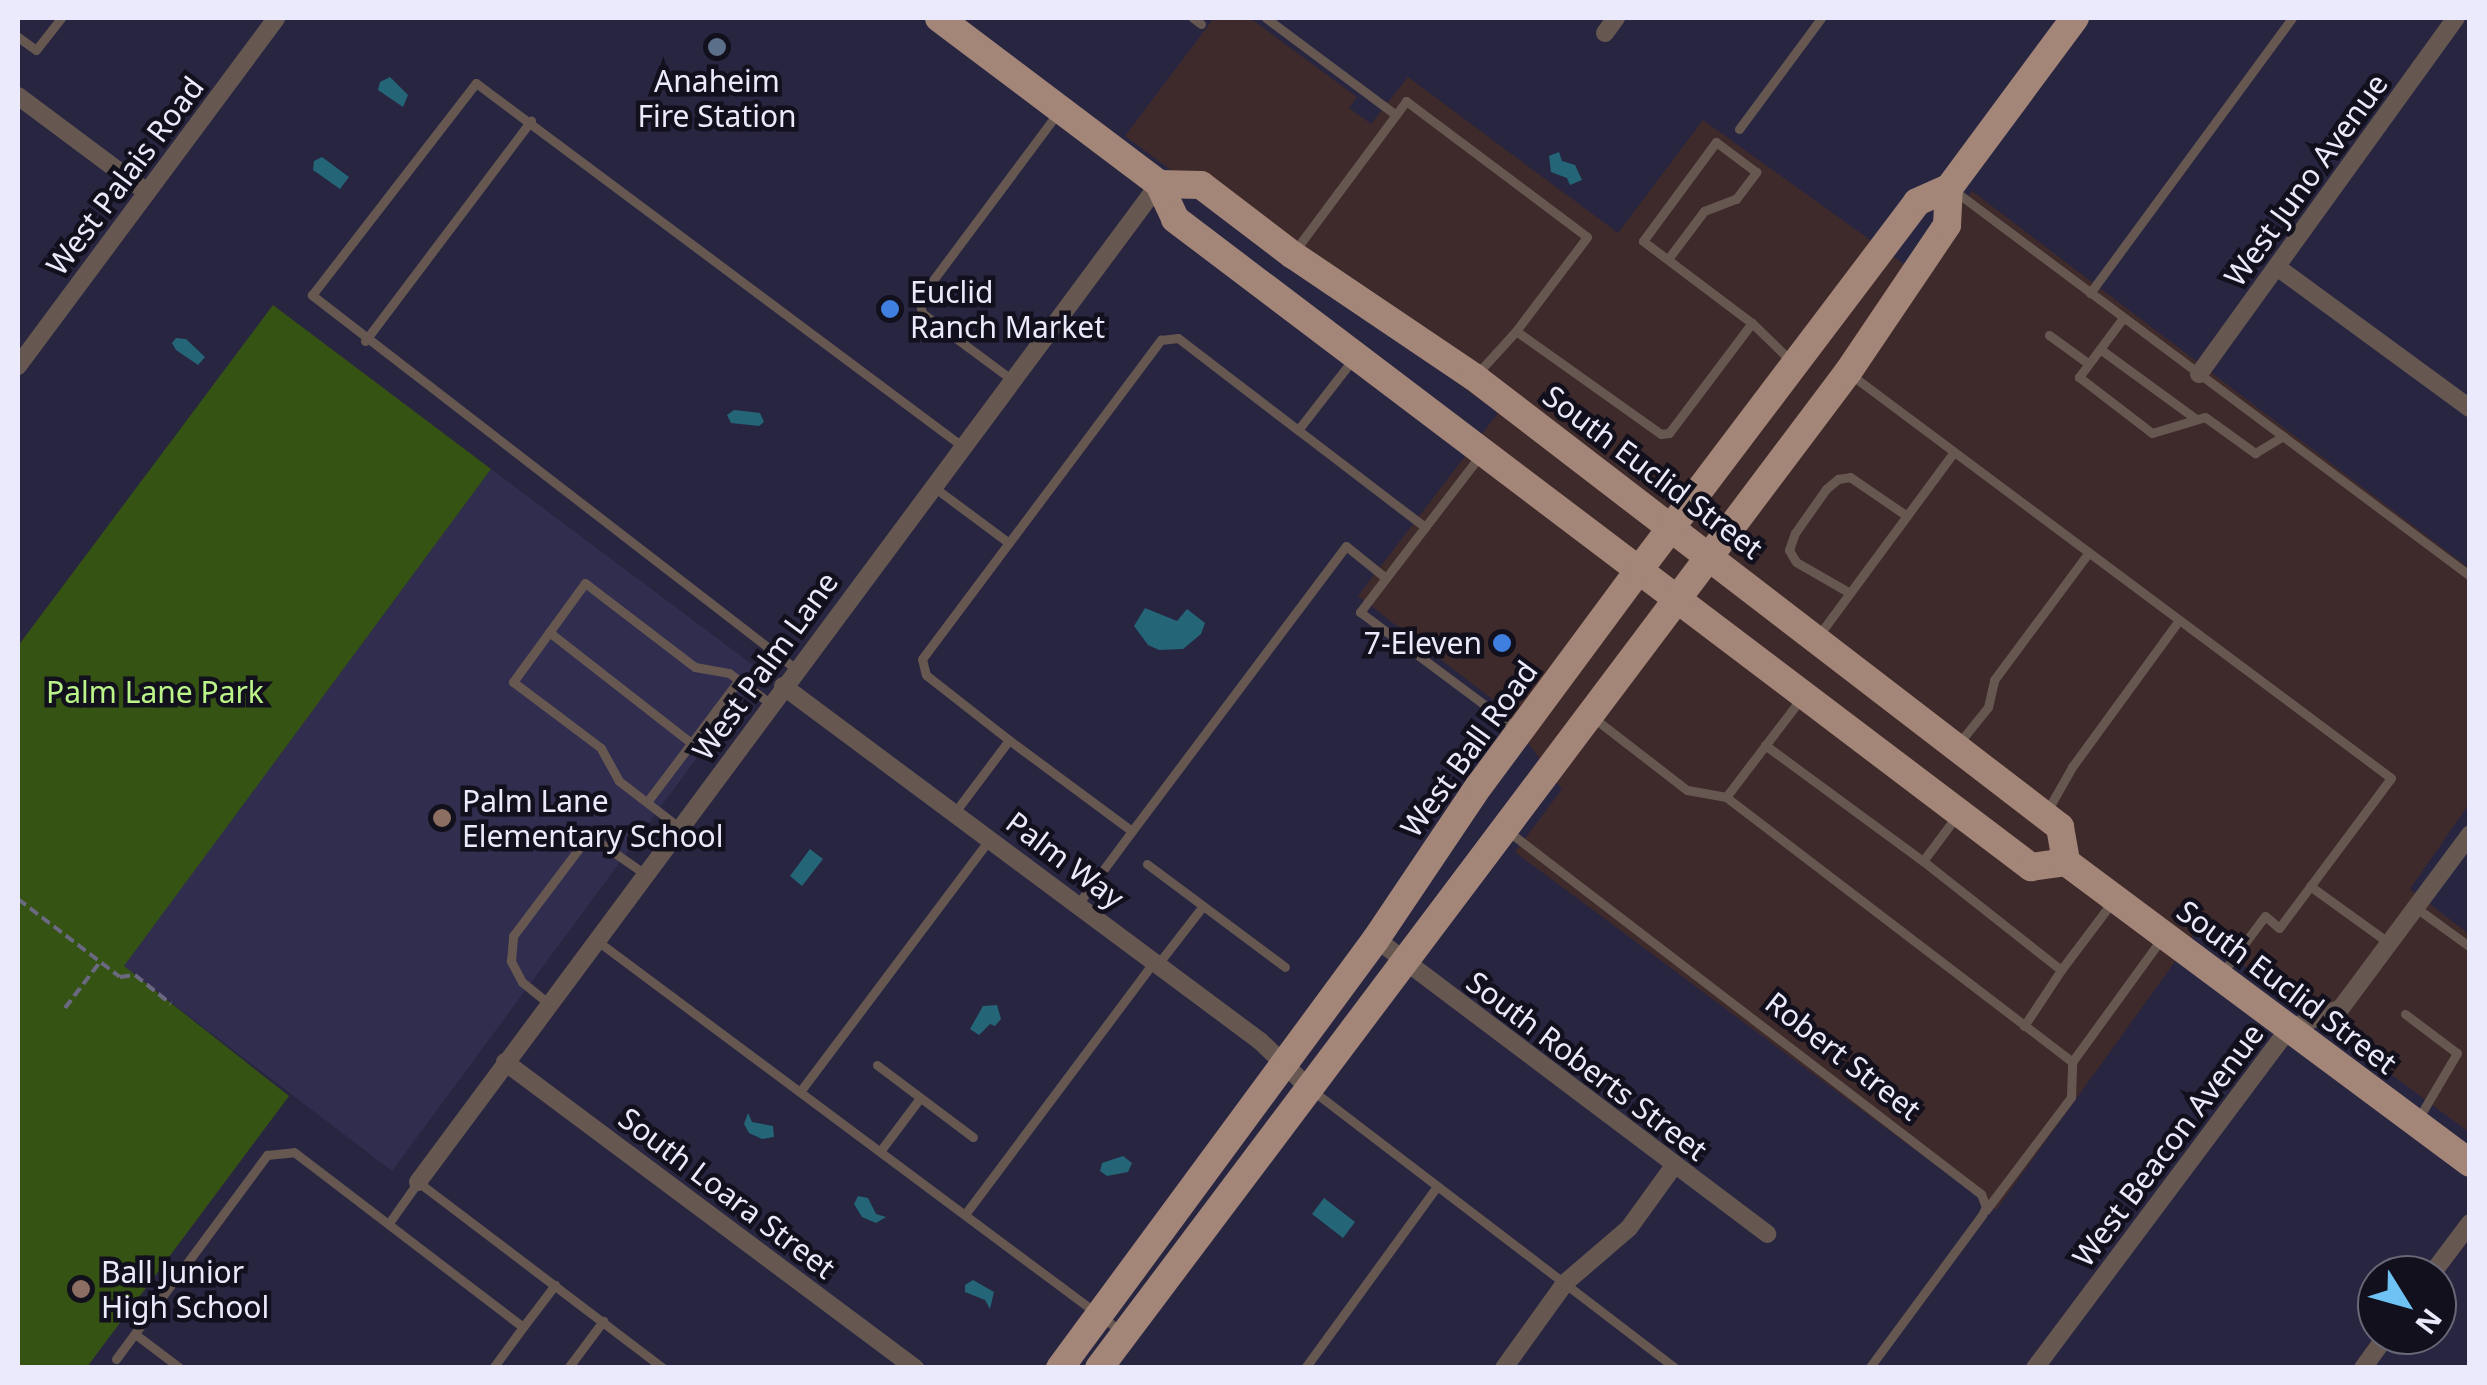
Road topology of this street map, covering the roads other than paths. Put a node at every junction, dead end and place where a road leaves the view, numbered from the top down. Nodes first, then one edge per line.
1 (60, 18) edge
2 (276, 18) edge
3 (939, 18) edge
4 (1266, 18) edge
5 (1616, 18) edge
6 (1821, 18) edge
7 (2075, 18) edge
8 (2292, 18) edge
9 (2456, 18) edge
10 (1605, 33) dead end
11 (18, 37) edge
12 (18, 96) edge
13 (1061, 109) junction
14 (1396, 115) junction
15 (531, 120) junction
16 (1739, 129) dead end
17 (1159, 184) junction
18 (1949, 188) junction
19 (147, 192) junction
20 (1293, 255) junction
21 (1668, 260) junction
22 (2277, 268) junction
23 (2090, 294) junction
24 (2123, 318) junction
25 (1752, 322) junction
26 (1516, 331) junction
27 (2049, 335) dead end
28 (365, 340) junction
29 (2100, 349) junction
30 (1354, 357) junction
31 (2089, 364) junction
32 (1796, 365) junction
33 (18, 366) edge
34 (1848, 372) junction
35 (2200, 374) junction
36 (1474, 377) junction
37 (1011, 379) junction
38 (2470, 408) edge
39 (2196, 419) junction
40 (1298, 430) junction
41 (2283, 436) junction
42 (962, 446) junction
43 (1954, 452) junction
44 (1482, 453) junction
45 (932, 486) junction
46 (1907, 516) junction
47 (1672, 527) junction
48 (1425, 528) junction
49 (1009, 544) junction
50 (2089, 552) junction
51 (1710, 556) junction
52 (1639, 570) junction
53 (2470, 576) edge
54 (1386, 578) junction
55 (1850, 593) junction
56 (1678, 599) junction
57 (2180, 620) junction
58 (549, 632) junction
59 (1817, 638) junction
60 (796, 669) junction
61 (739, 680) junction
62 (783, 686) junction
63 (1805, 693) junction
64 (770, 704) junction
65 (1590, 716) junction
66 (1519, 731) junction
67 (1008, 740) junction
68 (691, 743) junction
69 (1765, 745) junction
70 (1957, 746) junction
71 (1726, 797) junction
72 (647, 802) junction
73 (956, 812) junction
74 (1960, 812) junction
75 (2044, 815) junction
76 (680, 828) junction
77 (1505, 828) junction
78 (1132, 831) junction
79 (2470, 834) edge
80 (990, 838) junction
81 (1923, 862) junction
82 (2066, 862) junction
83 (1148, 864) dead end
84 (645, 874) junction
85 (2310, 886) junction
86 (2114, 899) junction
87 (1078, 904) junction
88 (1204, 906) junction
89 (2415, 907) junction
90 (2164, 936) junction
91 (1376, 939) junction
92 (596, 940) junction
93 (2389, 943) junction
94 (2470, 948) edge
95 (1403, 960) junction
96 (1156, 963) junction
97 (1285, 967) dead end
98 (2062, 970) junction
99 (2219, 977) junction
100 (548, 1003) junction
101 (2406, 1014) dead end
102 (2024, 1026) junction
103 (2289, 1029) junction
104 (505, 1062) junction
105 (2072, 1062) junction
106 (1284, 1064) junction
107 (876, 1065) dead end
108 (1308, 1086) junction
109 (802, 1090) junction
110 (920, 1098) junction
111 (2416, 1123) junction
112 (973, 1136) dead end
113 (881, 1150) junction
114 (2470, 1162) edge
115 (1672, 1167) junction
116 (418, 1182) junction
117 (1436, 1188) junction
118 (966, 1214) junction
119 (1982, 1215) junction
120 (388, 1223) junction
121 (2470, 1224) edge
122 (1768, 1234) dead end
123 (2447, 1255) edge
124 (1565, 1283) junction
125 (555, 1285) junction
126 (1099, 1315) junction
127 (602, 1321) junction
128 (523, 1327) junction
129 (135, 1334) junction
130 (1124, 1334) junction
131 (650, 1357) junction
132 (116, 1359) dead end
133 (180, 1368) edge
134 (493, 1368) edge
135 (568, 1368) edge
136 (642, 1368) edge
137 (663, 1368) edge
138 (915, 1368) edge
139 (1060, 1368) edge
140 (1099, 1368) edge
141 (1304, 1368) edge
142 (1504, 1368) edge
143 (1675, 1368) edge
144 (1869, 1368) edge
145 (2035, 1368) edge

1 - 11 lane
2 - 19 street, West Palais Road
3 - 13 main road, South Euclid Street
4 - 14 lane
5 - 10 street
6 - 16 lane
7 - 18 main road, West Ball Road
8 - 23 lane
9 - 22 street, West Juno Avenue
12 - 19 street
13 - 17 main road, South Euclid Street
13 - 37 lane
14 - 20 lane
14 - 26 lane
15 - 28 lane
15 - 28 lane
15 - 42 lane
17 - 20 main road, South Euclid Street
17 - 30 main road, South Euclid Street
17 - 37 street, West Palm Lane
18 - 23 lane
18 - 32 main road, West Ball Road
18 - 34 main road, West Ball Road
19 - 33 street, West Palais Road
20 - 36 main road, South Euclid Street
21 - 21 lane
21 - 25 lane
22 - 35 street, West Juno Avenue
22 - 38 street
23 - 24 lane
24 - 29 lane
24 - 35 lane
25 - 26 lane
25 - 32 lane
26 - 36 lane
27 - 31 lane
28 - 60 lane
29 - 31 lane
29 - 39 lane
30 - 40 lane
30 - 44 main road, South Euclid Street
31 - 39 lane
32 - 47 main road, West Ball Road
34 - 43 lane
34 - 51 main road, West Ball Road
35 - 41 lane
36 - 47 main road, South Euclid Street
37 - 42 street, West Palm Lane
39 - 41 lane
40 - 48 lane
40 - 49 lane
41 - 53 lane
42 - 45 street, West Palm Lane
43 - 46 lane
43 - 50 lane
44 - 48 lane
44 - 52 main road, South Euclid Street
45 - 49 lane
45 - 60 street, West Palm Lane
46 - 55 lane
46 - 55 lane
47 - 51 main road, South Euclid Street
47 - 52 main road, West Ball Road
48 - 54 lane
49 - 67 lane
50 - 57 lane
50 - 70 lane
51 - 56 main road, West Ball Road
51 - 59 main road, South Euclid Street
52 - 56 main road, South Euclid Street
52 - 66 main road, West Ball Road
54 - 66 lane
54 - 78 lane
55 - 59 lane
56 - 63 main road, South Euclid Street
56 - 65 main road, West Ball Road
57 - 75 lane
57 - 85 lane
58 - 61 lane
58 - 68 lane
58 - 72 lane
59 - 70 main road, South Euclid Street
60 - 62 street, West Palm Lane
61 - 64 lane
61 - 68 lane
62 - 64 street, West Palm Lane
62 - 73 street, Palm Way
63 - 69 lane
63 - 74 main road, South Euclid Street
64 - 76 street, West Palm Lane
65 - 71 lane
65 - 77 main road, West Ball Road
66 - 91 main road, West Ball Road
67 - 73 lane
67 - 78 lane
68 - 72 lane
69 - 71 lane
69 - 81 lane
70 - 75 main road, South Euclid Street
71 - 102 lane
72 - 76 lane
73 - 80 street, Palm Way
74 - 81 lane
74 - 82 main road, South Euclid Street
75 - 82 main road, South Euclid Street
76 - 84 street, West Palm Lane
77 - 95 main road, West Ball Road
77 - 119 lane, Robert Street
78 - 87 lane
79 - 89 street, West Beacon Avenue
80 - 87 street, Palm Way
80 - 109 lane
81 - 98 lane
82 - 86 main road, South Euclid Street
83 - 88 lane
84 - 92 street, West Palm Lane
84 - 100 lane
85 - 93 lane
85 - 99 lane
86 - 90 main road, South Euclid Street
86 - 98 lane
87 - 96 street, Palm Way
88 - 96 lane
88 - 97 lane
89 - 93 street, West Beacon Avenue
89 - 94 lane
90 - 99 main road, South Euclid Street
90 - 105 lane
91 - 95 street, South Roberts Street
91 - 106 main road, West Ball Road
92 - 100 street, West Palm Lane
92 - 109 lane
93 - 103 street, West Beacon Avenue
95 - 108 main road, West Ball Road
95 - 115 street, South Roberts Street
96 - 106 street, Palm Way
96 - 118 lane
98 - 102 lane
99 - 103 main road, South Euclid Street
100 - 104 street, West Palm Lane
101 - 111 lane
102 - 105 lane
103 - 111 main road, South Euclid Street
103 - 145 street, West Beacon Avenue
104 - 116 street, West Palm Lane
104 - 138 street, South Loara Street
105 - 119 lane
106 - 108 street, Palm Way
106 - 126 main road, West Ball Road
107 - 110 lane
108 - 117 lane
108 - 130 main road, West Ball Road
109 - 113 lane
110 - 112 lane
110 - 113 lane
111 - 114 main road, South Euclid Street
113 - 118 lane
115 - 122 street, South Roberts Street
115 - 124 street
116 - 120 lane
116 - 125 lane
117 - 124 lane
117 - 141 lane
118 - 126 lane
119 - 144 lane
120 - 128 lane
120 - 129 lane
121 - 123 street
124 - 142 street
124 - 143 lane
125 - 127 lane
125 - 128 lane
126 - 130 lane
126 - 139 main road, West Ball Road
127 - 131 lane
127 - 135 lane
128 - 134 lane
129 - 132 lane
129 - 133 lane
130 - 140 main road, West Ball Road
131 - 136 lane
131 - 137 lane

